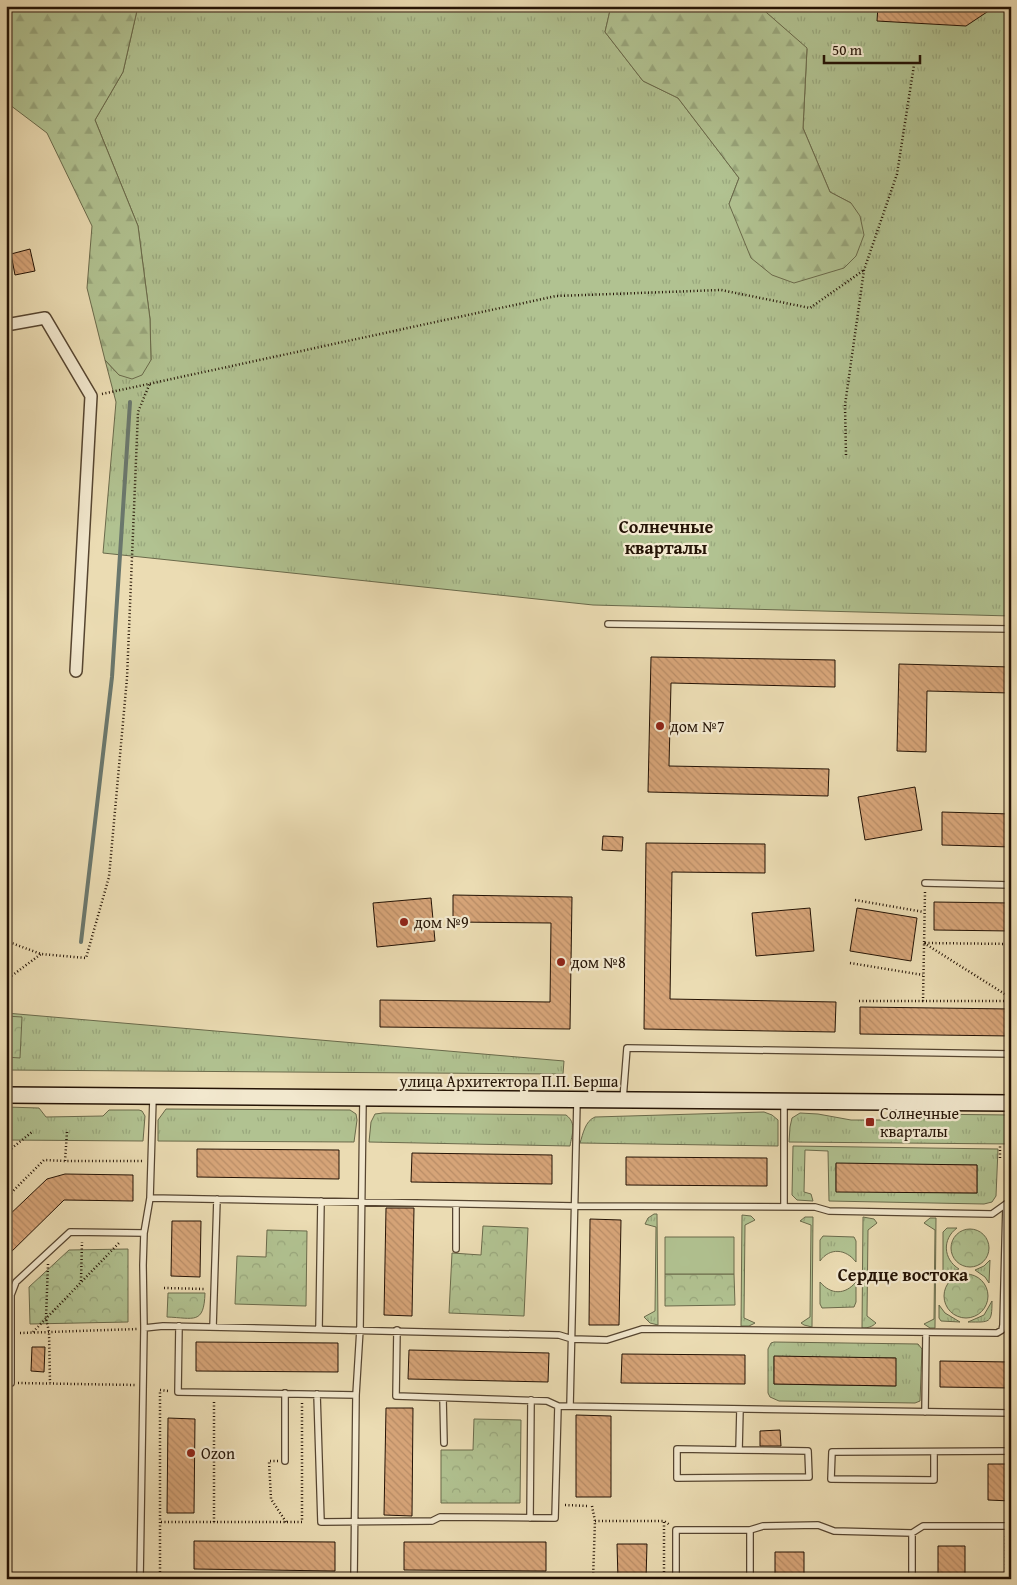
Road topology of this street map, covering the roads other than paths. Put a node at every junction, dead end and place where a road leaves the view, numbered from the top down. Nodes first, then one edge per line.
1 (6, 325) edge
2 (608, 624) dead end
3 (1011, 630) edge
4 (76, 672) dead end
5 (925, 883) road end
6 (1011, 885) edge
7 (1011, 1054) edge
8 (6, 1094) edge
9 (153, 1096) junction
10 (363, 1098) junction
11 (577, 1099) junction
12 (623, 1100) junction
13 (784, 1101) junction
14 (1011, 1103) edge
15 (150, 1198) junction
16 (217, 1199) junction
17 (321, 1201) junction
18 (363, 1202) junction
19 (456, 1204) junction
20 (1008, 1205) edge
21 (574, 1206) junction
22 (784, 1207) junction
23 (144, 1233) junction
24 (456, 1250) dead end
25 (180, 1326) junction
26 (213, 1327) junction
27 (144, 1328) junction
28 (319, 1329) junction
29 (360, 1329) junction
30 (397, 1330) junction
31 (926, 1333) junction
32 (572, 1339) junction
33 (9, 1383) edge
34 (285, 1394) junction
35 (317, 1394) junction
36 (356, 1394) junction
37 (443, 1398) junction
38 (531, 1400) junction
39 (558, 1406) junction
40 (570, 1406) junction
41 (740, 1409) junction
42 (925, 1412) junction
43 (1011, 1413) edge
44 (444, 1444) dead end
45 (739, 1450) junction
46 (1011, 1451) edge
47 (934, 1452) junction
48 (285, 1461) road end
49 (530, 1518) junction
50 (355, 1522) junction
51 (1008, 1526) edge
52 (750, 1530) junction
53 (912, 1533) junction
54 (140, 1579) edge
55 (354, 1579) edge
56 (676, 1579) edge
57 (750, 1579) edge
58 (912, 1579) edge

1 - 4 street
2 - 3 lane
5 - 6 lane
7 - 12 lane
8 - 9 street, улица Архитектора П.П. Берша
9 - 10 street, улица Архитектора П.П. Берша
9 - 15 lane
10 - 11 street, улица Архитектора П.П. Берша
10 - 18 lane
11 - 12 street, улица Архитектора П.П. Берша
11 - 21 lane
12 - 13 street, улица Архитектора П.П. Берша
13 - 14 street, улица Архитектора П.П. Берша
13 - 22 lane
15 - 16 lane
15 - 23 lane
16 - 17 lane
16 - 26 lane
17 - 18 lane
17 - 28 lane
18 - 19 lane
18 - 29 lane
19 - 21 lane
19 - 24 lane
20 - 22 lane
20 - 31 lane
21 - 22 lane
21 - 32 lane
23 - 27 lane
23 - 33 lane
25 - 26 lane
25 - 27 lane
25 - 34 lane
26 - 28 lane
27 - 54 lane
28 - 29 lane
29 - 30 lane
29 - 36 lane
30 - 32 lane
30 - 37 lane
31 - 32 lane
31 - 42 lane
32 - 40 lane
34 - 35 lane
34 - 48 lane
35 - 36 lane
35 - 50 lane
36 - 50 lane
37 - 38 lane
37 - 44 lane
38 - 39 lane
38 - 49 lane
39 - 40 lane
39 - 49 lane
40 - 41 lane
41 - 42 lane
41 - 45 lane
42 - 43 lane
45 - 45 lane
46 - 47 lane
47 - 47 lane
49 - 50 lane
50 - 55 lane
51 - 53 lane
52 - 53 lane
52 - 56 lane
52 - 57 lane
53 - 58 lane

